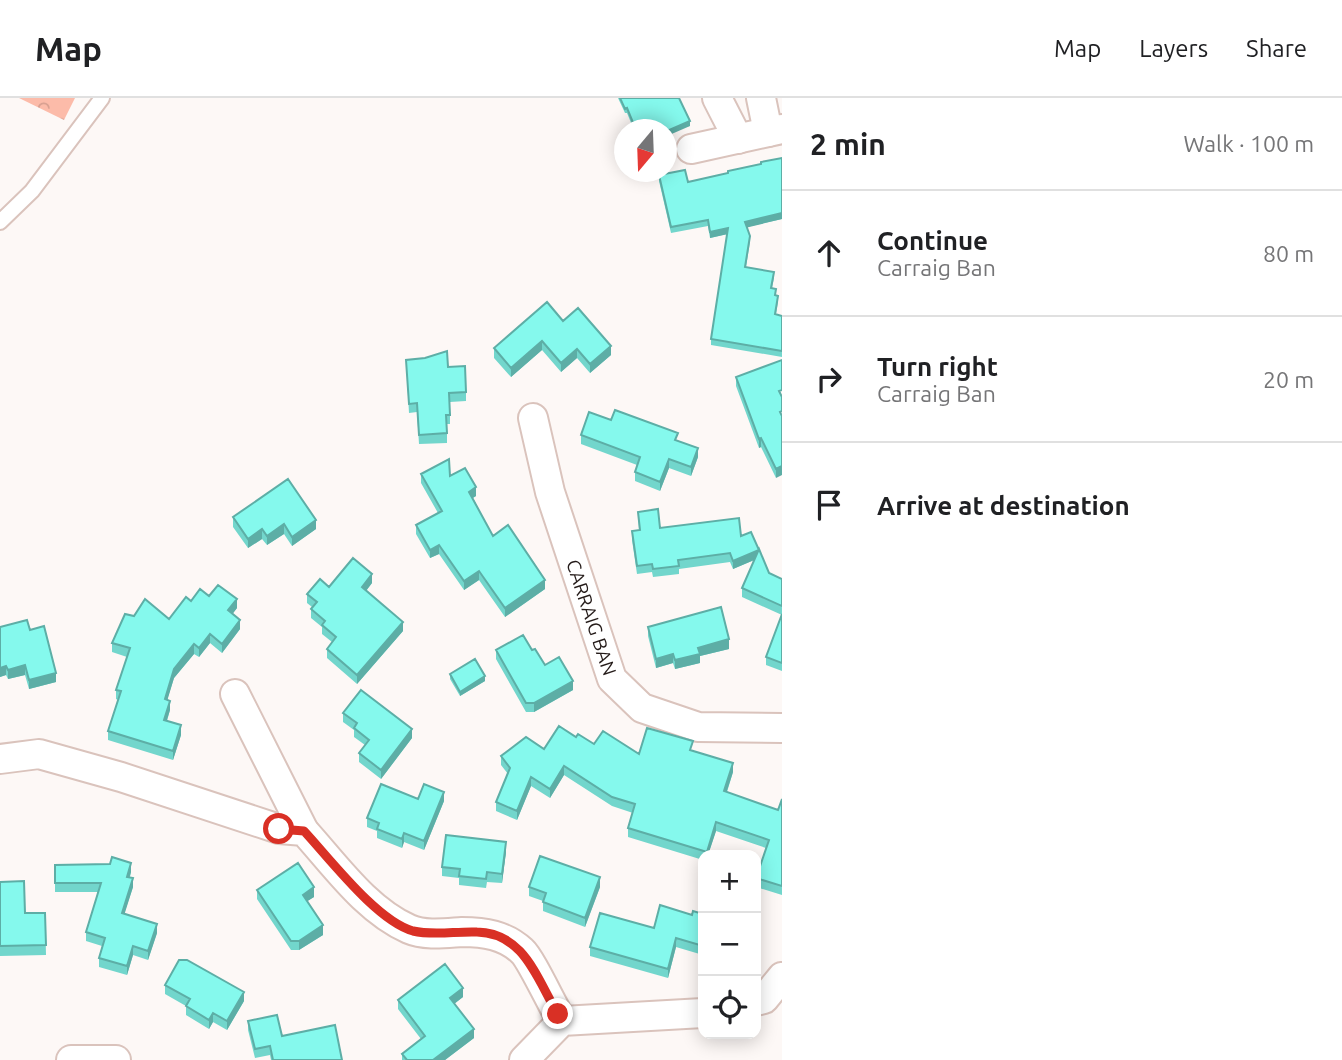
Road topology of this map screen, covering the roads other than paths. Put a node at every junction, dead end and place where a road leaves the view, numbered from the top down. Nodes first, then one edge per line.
1 (102, 98) edge
2 (717, 98) edge
3 (761, 98) edge
4 (775, 131) edge
5 (737, 139) junction
6 (691, 149) dead end
7 (0, 222) edge
8 (533, 418) dead end
9 (235, 694) dead end
10 (782, 728) edge
11 (0, 759) edge
12 (304, 831) junction
13 (782, 977) edge
14 (761, 1000) edge
15 (698, 1013) edge
16 (562, 1021) junction
17 (71, 1060) edge
18 (116, 1060) edge
19 (524, 1060) edge

1 - 7 lane
2 - 5 street
3 - 4 street
4 - 5 street
5 - 6 street
8 - 10 street, CARRAIG BAN
9 - 12 street
11 - 12 street
12 - 16 street
13 - 14 street
15 - 16 street
16 - 19 street
17 - 18 street

